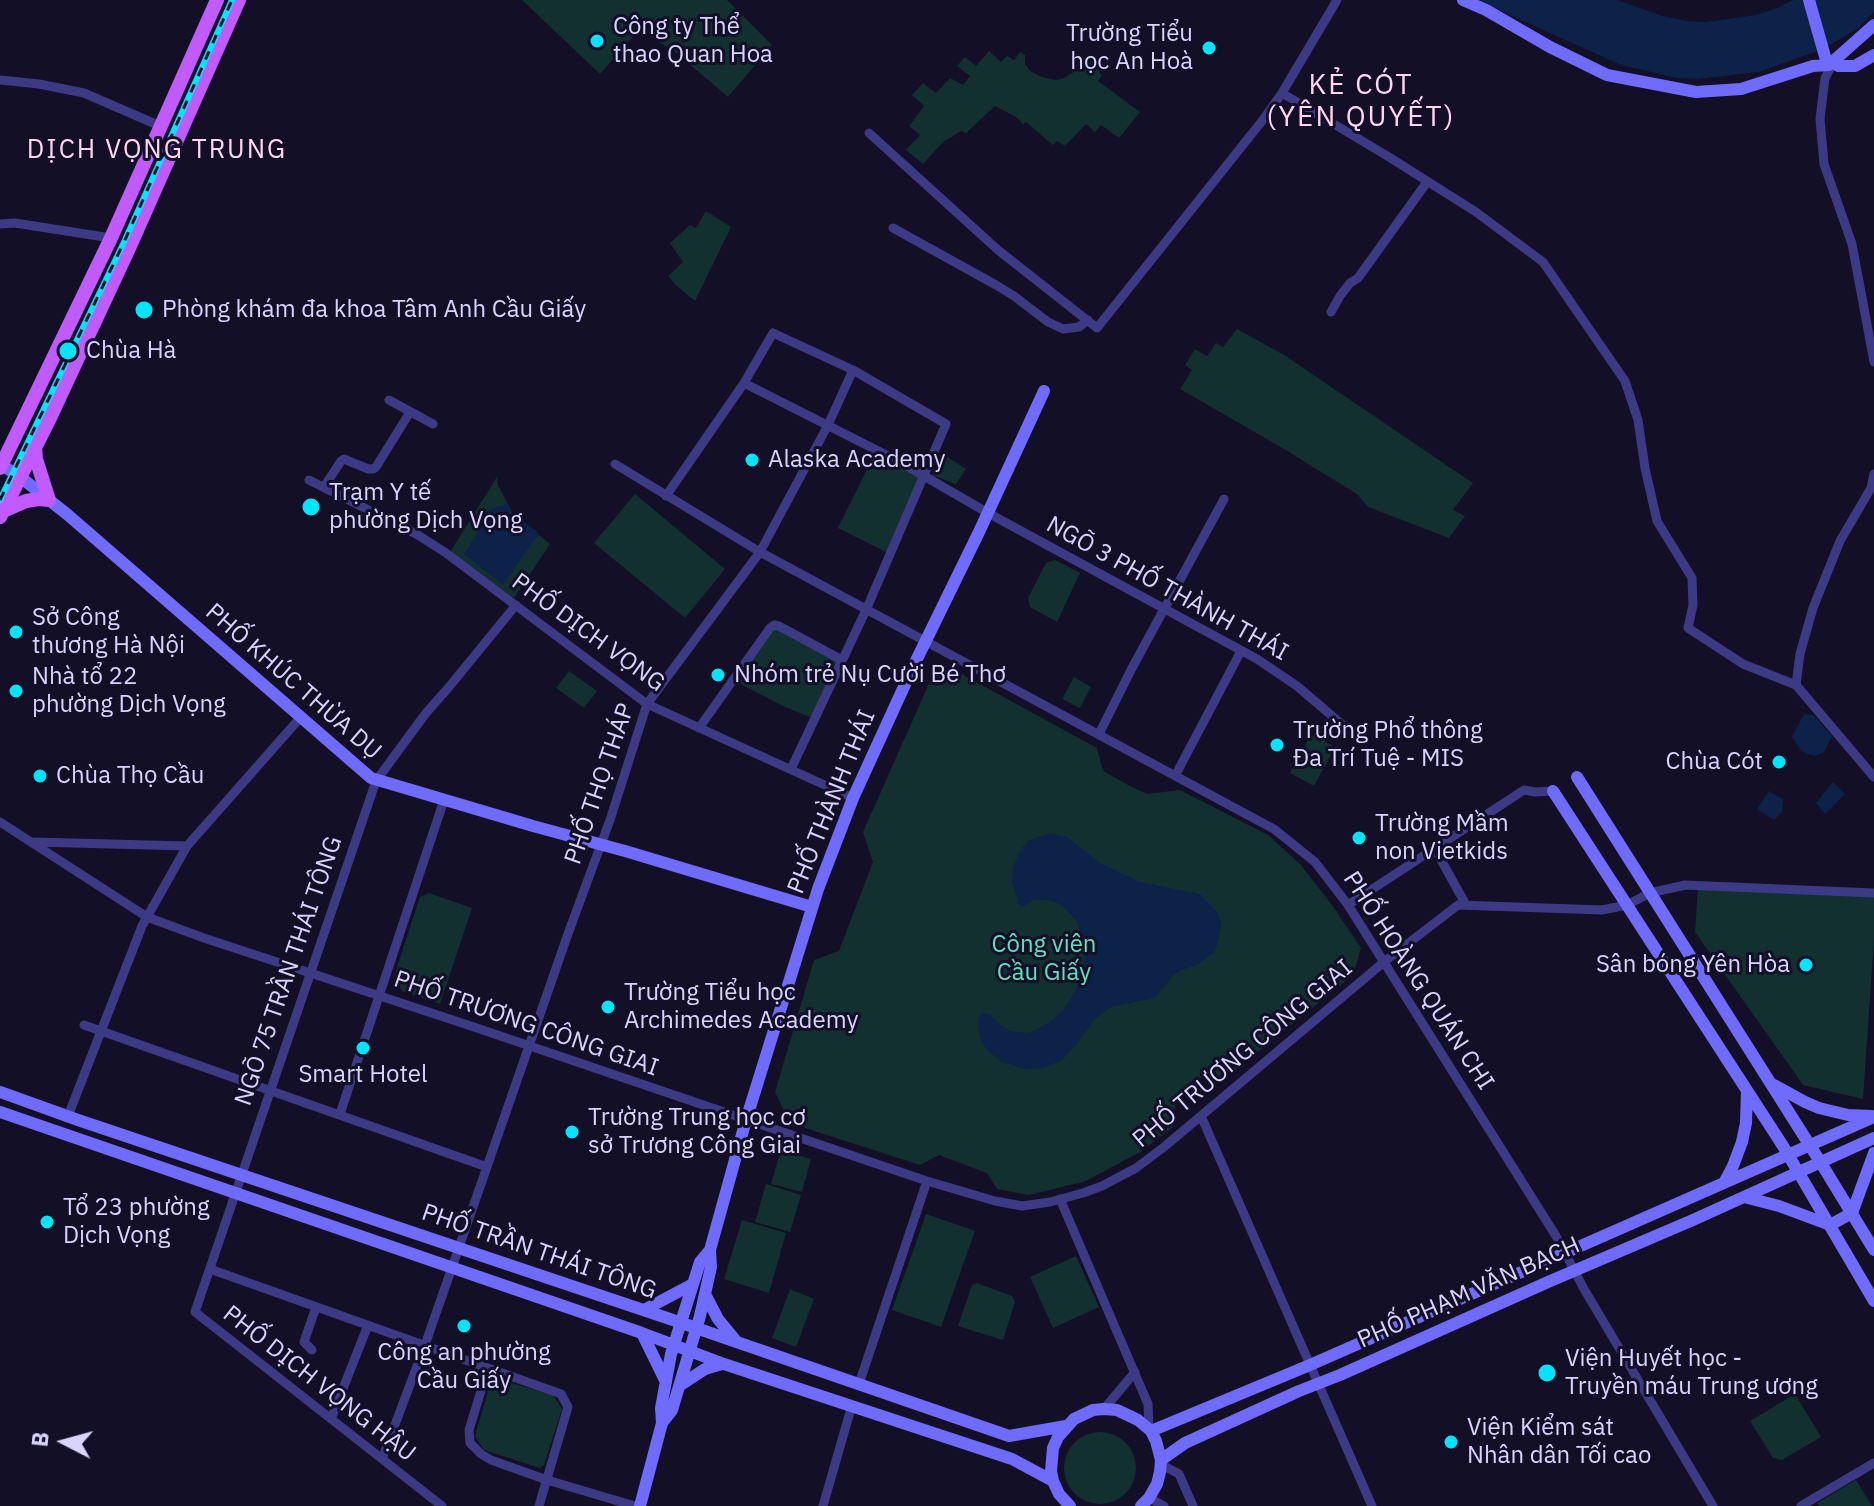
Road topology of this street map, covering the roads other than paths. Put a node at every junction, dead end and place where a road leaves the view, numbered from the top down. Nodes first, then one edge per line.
1 (217, 0) edge
2 (239, 0) edge
3 (1337, 0) edge
4 (1463, 0) edge
5 (1809, 0) edge
6 (1874, 25) edge
7 (1874, 55) edge
8 (1832, 65) junction
9 (0, 80) edge
10 (178, 87) junction
11 (1282, 93) junction
12 (197, 95) junction
13 (160, 126) junction
14 (869, 133) dead end
15 (1427, 182) junction
16 (0, 224) edge
17 (893, 228) dead end
18 (111, 238) junction
19 (1331, 312) dead end
20 (1088, 320) junction
21 (1874, 362) edge
22 (853, 370) junction
23 (744, 383) junction
24 (1042, 386) dead end
25 (389, 400) dead end
26 (410, 412) junction
27 (433, 424) dead end
28 (828, 425) junction
29 (16, 436) junction
30 (0, 443) edge
31 (35, 446) junction
32 (615, 464) dead end
33 (1, 465) edge
34 (1874, 474) edge
35 (19, 476) junction
36 (924, 476) junction
37 (309, 480) dead end
38 (324, 487) junction
39 (666, 496) junction
40 (1224, 499) dead end
41 (49, 500) junction
42 (988, 513) junction
43 (1, 514) edge
44 (760, 552) junction
45 (516, 605) junction
46 (866, 610) junction
47 (1164, 610) junction
48 (926, 642) junction
49 (1241, 651) junction
50 (842, 660) junction
51 (1796, 685) junction
52 (647, 704) junction
53 (300, 718) junction
54 (699, 728) junction
55 (1099, 734) junction
56 (1359, 739) dead end
57 (791, 769) junction
58 (1175, 776) junction
59 (1577, 777) dead end
60 (1874, 777) edge
61 (376, 781) junction
62 (1553, 791) joint
63 (853, 798) junction
64 (444, 800) junction
65 (0, 822) edge
66 (1609, 828) junction
67 (30, 842) junction
68 (1587, 843) junction
69 (600, 845) junction
70 (187, 846) junction
71 (1435, 849) junction
72 (1650, 893) junction
73 (1874, 893) edge
74 (1348, 905) junction
75 (1466, 905) junction
76 (1627, 905) junction
77 (812, 907) junction
78 (147, 917) junction
79 (1384, 962) junction
80 (310, 973) junction
81 (378, 995) junction
82 (84, 1025) dead end
83 (101, 1031) junction
84 (530, 1046) junction
85 (1771, 1083) junction
86 (270, 1090) junction
87 (1747, 1091) junction
88 (0, 1092) edge
89 (1779, 1096) junction
90 (1758, 1107) junction
91 (0, 1112) edge
92 (340, 1114) junction
93 (68, 1116) junction
94 (1201, 1116) junction
95 (1873, 1119) edge
96 (746, 1120) junction
97 (61, 1134) junction
98 (1874, 1138) edge
99 (1811, 1146) junction
100 (1874, 1153) edge
101 (1789, 1156) junction
102 (1821, 1163) junction
103 (487, 1167) junction
104 (1799, 1172) junction
105 (241, 1175) junction
106 (927, 1181) junction
107 (1726, 1183) junction
108 (236, 1194) junction
109 (1740, 1198) junction
110 (1060, 1199) junction
111 (1852, 1213) junction
112 (1830, 1225) junction
113 (459, 1249) junction
114 (710, 1250) junction
115 (1874, 1250) edge
116 (1565, 1253) junction
117 (452, 1268) junction
118 (210, 1269) junction
119 (1574, 1271) junction
120 (693, 1284) junction
121 (705, 1293) junction
122 (1874, 1301) edge
123 (316, 1307) junction
124 (644, 1310) junction
125 (680, 1322) junction
126 (368, 1325) junction
127 (697, 1328) junction
128 (642, 1333) junction
129 (736, 1341) junction
130 (425, 1345) junction
131 (674, 1345) junction
132 (312, 1350) dead end
133 (690, 1352) junction
134 (724, 1364) junction
135 (1310, 1365) junction
136 (488, 1368) junction
137 (1135, 1372) junction
138 (1318, 1383) junction
139 (673, 1384) junction
140 (859, 1384) junction
141 (852, 1405) junction
142 (1104, 1409) junction
143 (331, 1419) junction
144 (1175, 1422) junction
145 (1066, 1426) junction
146 (1150, 1429) junction
147 (1016, 1436) junction
148 (1185, 1443) junction
149 (382, 1459) junction
150 (1012, 1459) junction
151 (1160, 1462) junction
152 (1874, 1463) edge
153 (547, 1480) junction
154 (1057, 1494) edge
155 (1145, 1502) edge
156 (442, 1506) edge
157 (539, 1506) edge
158 (637, 1506) edge
159 (823, 1506) edge
160 (1070, 1506) edge
161 (1164, 1506) edge
162 (1191, 1506) edge
163 (1372, 1506) edge
164 (1713, 1506) edge
165 (1801, 1506) edge

1 - 10 main road
2 - 12 main road
3 - 11 street
4 - 8 main road
5 - 8 main road
6 - 8 main road
7 - 8 main road
8 - 21 street
9 - 13 street
10 - 12 main road
10 - 13 main road
11 - 15 street
11 - 20 street
12 - 31 main road
13 - 18 main road
14 - 20 street
15 - 19 street
15 - 51 street
16 - 18 street
17 - 20 street
18 - 29 main road
22 - 23 street
22 - 28 street, PHỐ THỌ THÁP
22 - 36 street
23 - 28 street, NGÕ 3 PHỐ THÀNH THÁI
23 - 39 street
24 - 42 main road, PHỐ THÀNH THÁI
25 - 26 street
26 - 27 street
26 - 38 street
28 - 36 street, NGÕ 3 PHỐ THÀNH THÁI
28 - 44 street, PHỐ THỌ THÁP
29 - 30 main road
29 - 33 main road
31 - 35 main road
31 - 41 main road
32 - 39 street, PHỐ HOÀNG QUÁN CHI
33 - 35 main road, PHỐ KHÚC THỪA DỤ
34 - 51 street
35 - 41 main road, PHỐ KHÚC THỪA DỤ
35 - 43 main road
36 - 42 street, NGÕ 3 PHỐ THÀNH THÁI
36 - 46 street
37 - 38 street, PHỐ DỊCH VỌNG
38 - 45 street, PHỐ DỊCH VỌNG
39 - 44 street, PHỐ HOÀNG QUÁN CHI
40 - 47 street
41 - 43 main road
41 - 53 main road, PHỐ KHÚC THỪA DỤ
42 - 47 street, NGÕ 3 PHỐ THÀNH THÁI
42 - 48 main road, PHỐ THÀNH THÁI
44 - 46 street, PHỐ HOÀNG QUÁN CHI
44 - 52 street, PHỐ THỌ THÁP
45 - 52 street, PHỐ DỊCH VỌNG
45 - 61 street, NGÕ 75 TRẦN THÁI TÔNG
46 - 48 street, PHỐ HOÀNG QUÁN CHI
46 - 50 street
47 - 49 street, NGÕ 3 PHỐ THÀNH THÁI
47 - 55 street
48 - 55 street, PHỐ HOÀNG QUÁN CHI
48 - 63 main road, PHỐ THÀNH THÁI
49 - 56 street, NGÕ 3 PHỐ THÀNH THÁI
49 - 58 street
50 - 54 street
50 - 57 street
51 - 60 street
52 - 54 street, PHỐ DỊCH VỌNG
52 - 69 street, PHỐ THỌ THÁP
53 - 61 main road, PHỐ KHÚC THỪA DỤ
53 - 70 street
54 - 57 street, PHỐ DỊCH VỌNG
55 - 58 street, PHỐ HOÀNG QUÁN CHI
57 - 63 street, PHỐ DỊCH VỌNG
58 - 74 street, PHỐ HOÀNG QUÁN CHI
59 - 66 main road
61 - 64 main road, PHỐ KHÚC THỪA DỤ
61 - 80 street, NGÕ 75 TRẦN THÁI TÔNG
62 - 68 main road
62 - 71 street
63 - 77 main road, PHỐ THÀNH THÁI
64 - 69 main road, PHỐ KHÚC THỪA DỤ
64 - 81 street
65 - 67 street, PHỐ TRƯƠNG CÔNG GIAI
66 - 68 main road
66 - 72 main road
67 - 70 street
67 - 78 street, PHỐ TRƯƠNG CÔNG GIAI
68 - 76 main road
69 - 77 main road, PHỐ KHÚC THỪA DỤ
69 - 84 street, PHỐ THỌ THÁP
70 - 78 street
71 - 74 street
71 - 75 street
72 - 73 street
72 - 76 street
72 - 85 main road
74 - 79 street, PHỐ HOÀNG QUÁN CHI
75 - 76 street
75 - 79 street, PHỐ TRƯƠNG CÔNG GIAI
76 - 87 main road
77 - 96 main road, PHỐ THÀNH THÁI
78 - 80 street, PHỐ TRƯƠNG CÔNG GIAI
78 - 83 street
79 - 94 street, PHỐ TRƯƠNG CÔNG GIAI
79 - 116 street, PHỐ HOÀNG QUÁN CHI
80 - 81 street, PHỐ TRƯƠNG CÔNG GIAI
80 - 86 street, NGÕ 75 TRẦN THÁI TÔNG
81 - 84 street, PHỐ TRƯƠNG CÔNG GIAI
81 - 92 street
82 - 83 street
83 - 86 street
83 - 93 street
84 - 96 street, PHỐ TRƯƠNG CÔNG GIAI
84 - 103 street, PHỐ THỌ THÁP
85 - 89 main road
85 - 95 main road
86 - 92 street
86 - 105 street, NGÕ 75 TRẦN THÁI TÔNG
87 - 90 main road
87 - 107 main road
88 - 93 main road, PHỐ TRẦN THÁI TÔNG
89 - 90 main road
89 - 99 main road
90 - 101 main road
91 - 97 main road, PHỐ TRẦN THÁI TÔNG
92 - 103 street
93 - 97 main road
93 - 105 main road, PHỐ TRẦN THÁI TÔNG
94 - 110 street, PHỐ TRƯƠNG CÔNG GIAI
94 - 135 street
95 - 99 main road, PHỐ PHẠM VĂN BẠCH
96 - 106 street, PHỐ TRƯƠNG CÔNG GIAI
96 - 114 main road, PHỐ THÀNH THÁI
97 - 108 main road, PHỐ TRẦN THÁI TÔNG
98 - 102 main road, PHỐ PHẠM VĂN BẠCH
99 - 101 main road, PHỐ PHẠM VĂN BẠCH
99 - 102 main road
100 - 111 main road
101 - 104 main road
101 - 107 main road, PHỐ PHẠM VĂN BẠCH
102 - 104 main road, PHỐ PHẠM VĂN BẠCH
102 - 111 main road
103 - 113 street, PHỐ THỌ THÁP
104 - 109 main road, PHỐ PHẠM VĂN BẠCH
104 - 112 main road
105 - 108 street, NGÕ 75 TRẦN THÁI TÔNG
105 - 113 main road, PHỐ TRẦN THÁI TÔNG
106 - 110 street, PHỐ TRƯƠNG CÔNG GIAI
106 - 140 street
107 - 109 main road
107 - 116 main road, PHỐ PHẠM VĂN BẠCH
108 - 117 main road, PHỐ TRẦN THÁI TÔNG
108 - 118 street, PHỐ DỊCH VỌNG HẬU
109 - 112 main road
109 - 119 main road, PHỐ PHẠM VĂN BẠCH
110 - 137 street
111 - 112 main road
111 - 115 main road
112 - 122 main road
113 - 117 street, PHỐ THỌ THÁP
113 - 124 main road, PHỐ TRẦN THÁI TÔNG
114 - 120 main road, PHỐ THÀNH THÁI
114 - 121 main road, PHỐ THÀNH THÁI
116 - 119 street, PHỐ HOÀNG QUÁN CHI
116 - 135 main road, PHỐ PHẠM VĂN BẠCH
117 - 128 main road, PHỐ TRẦN THÁI TÔNG
117 - 130 street, PHỐ THỌ THÁP
118 - 123 street
118 - 143 street, PHỐ DỊCH VỌNG HẬU
119 - 138 main road, PHỐ PHẠM VĂN BẠCH
119 - 164 street, PHỐ HOÀNG QUÁN CHI
120 - 124 main road
120 - 125 main road, PHỐ THÀNH THÁI
121 - 127 main road, PHỐ THÀNH THÁI
121 - 129 main road
123 - 126 street
123 - 132 street
124 - 125 main road, PHỐ TRẦN THÁI TÔNG
125 - 127 main road, PHỐ TRẦN THÁI TÔNG
125 - 131 main road, PHỐ THÀNH THÁI
126 - 130 street
126 - 143 street
127 - 129 main road, PHỐ TRẦN THÁI TÔNG
127 - 133 main road, PHỐ THÀNH THÁI
128 - 131 main road, PHỐ TRẦN THÁI TÔNG
128 - 139 main road
129 - 140 main road, PHỐ TRẦN THÁI TÔNG
130 - 136 street
130 - 149 street, PHỐ THỌ THÁP
131 - 133 main road, PHỐ TRẦN THÁI TÔNG
131 - 139 main road, PHỐ THÀNH THÁI
133 - 134 main road, PHỐ TRẦN THÁI TÔNG
133 - 139 main road, PHỐ THÀNH THÁI
134 - 139 main road
134 - 141 main road, PHỐ TRẦN THÁI TÔNG
135 - 138 street
135 - 144 main road, PHỐ PHẠM VĂN BẠCH
136 - 153 street
136 - 153 street
137 - 142 street
137 - 146 street
138 - 148 main road, PHỐ PHẠM VĂN BẠCH
138 - 163 street
139 - 158 main road
140 - 147 main road, PHỐ TRẦN THÁI TÔNG
141 - 150 main road, PHỐ TRẦN THÁI TÔNG
141 - 159 street
142 - 145 main road, PHỐ TRẦN THÁI TÔNG
142 - 146 main road
143 - 149 street, PHỐ DỊCH VỌNG HẬU
144 - 146 main road, PHỐ PHẠM VĂN BẠCH
144 - 148 main road
145 - 147 main road, PHỐ TRẦN THÁI TÔNG
145 - 154 main road
146 - 151 main road
147 - 150 main road
148 - 151 main road, PHỐ PHẠM VĂN BẠCH
149 - 156 street, PHỐ DỊCH VỌNG HẬU
150 - 154 main road, PHỐ TRẦN THÁI TÔNG
151 - 155 main road
151 - 162 street
152 - 165 street
153 - 157 street
153 - 158 street
154 - 160 main road, PHỐ TRẦN THÁI TÔNG
155 - 161 street

